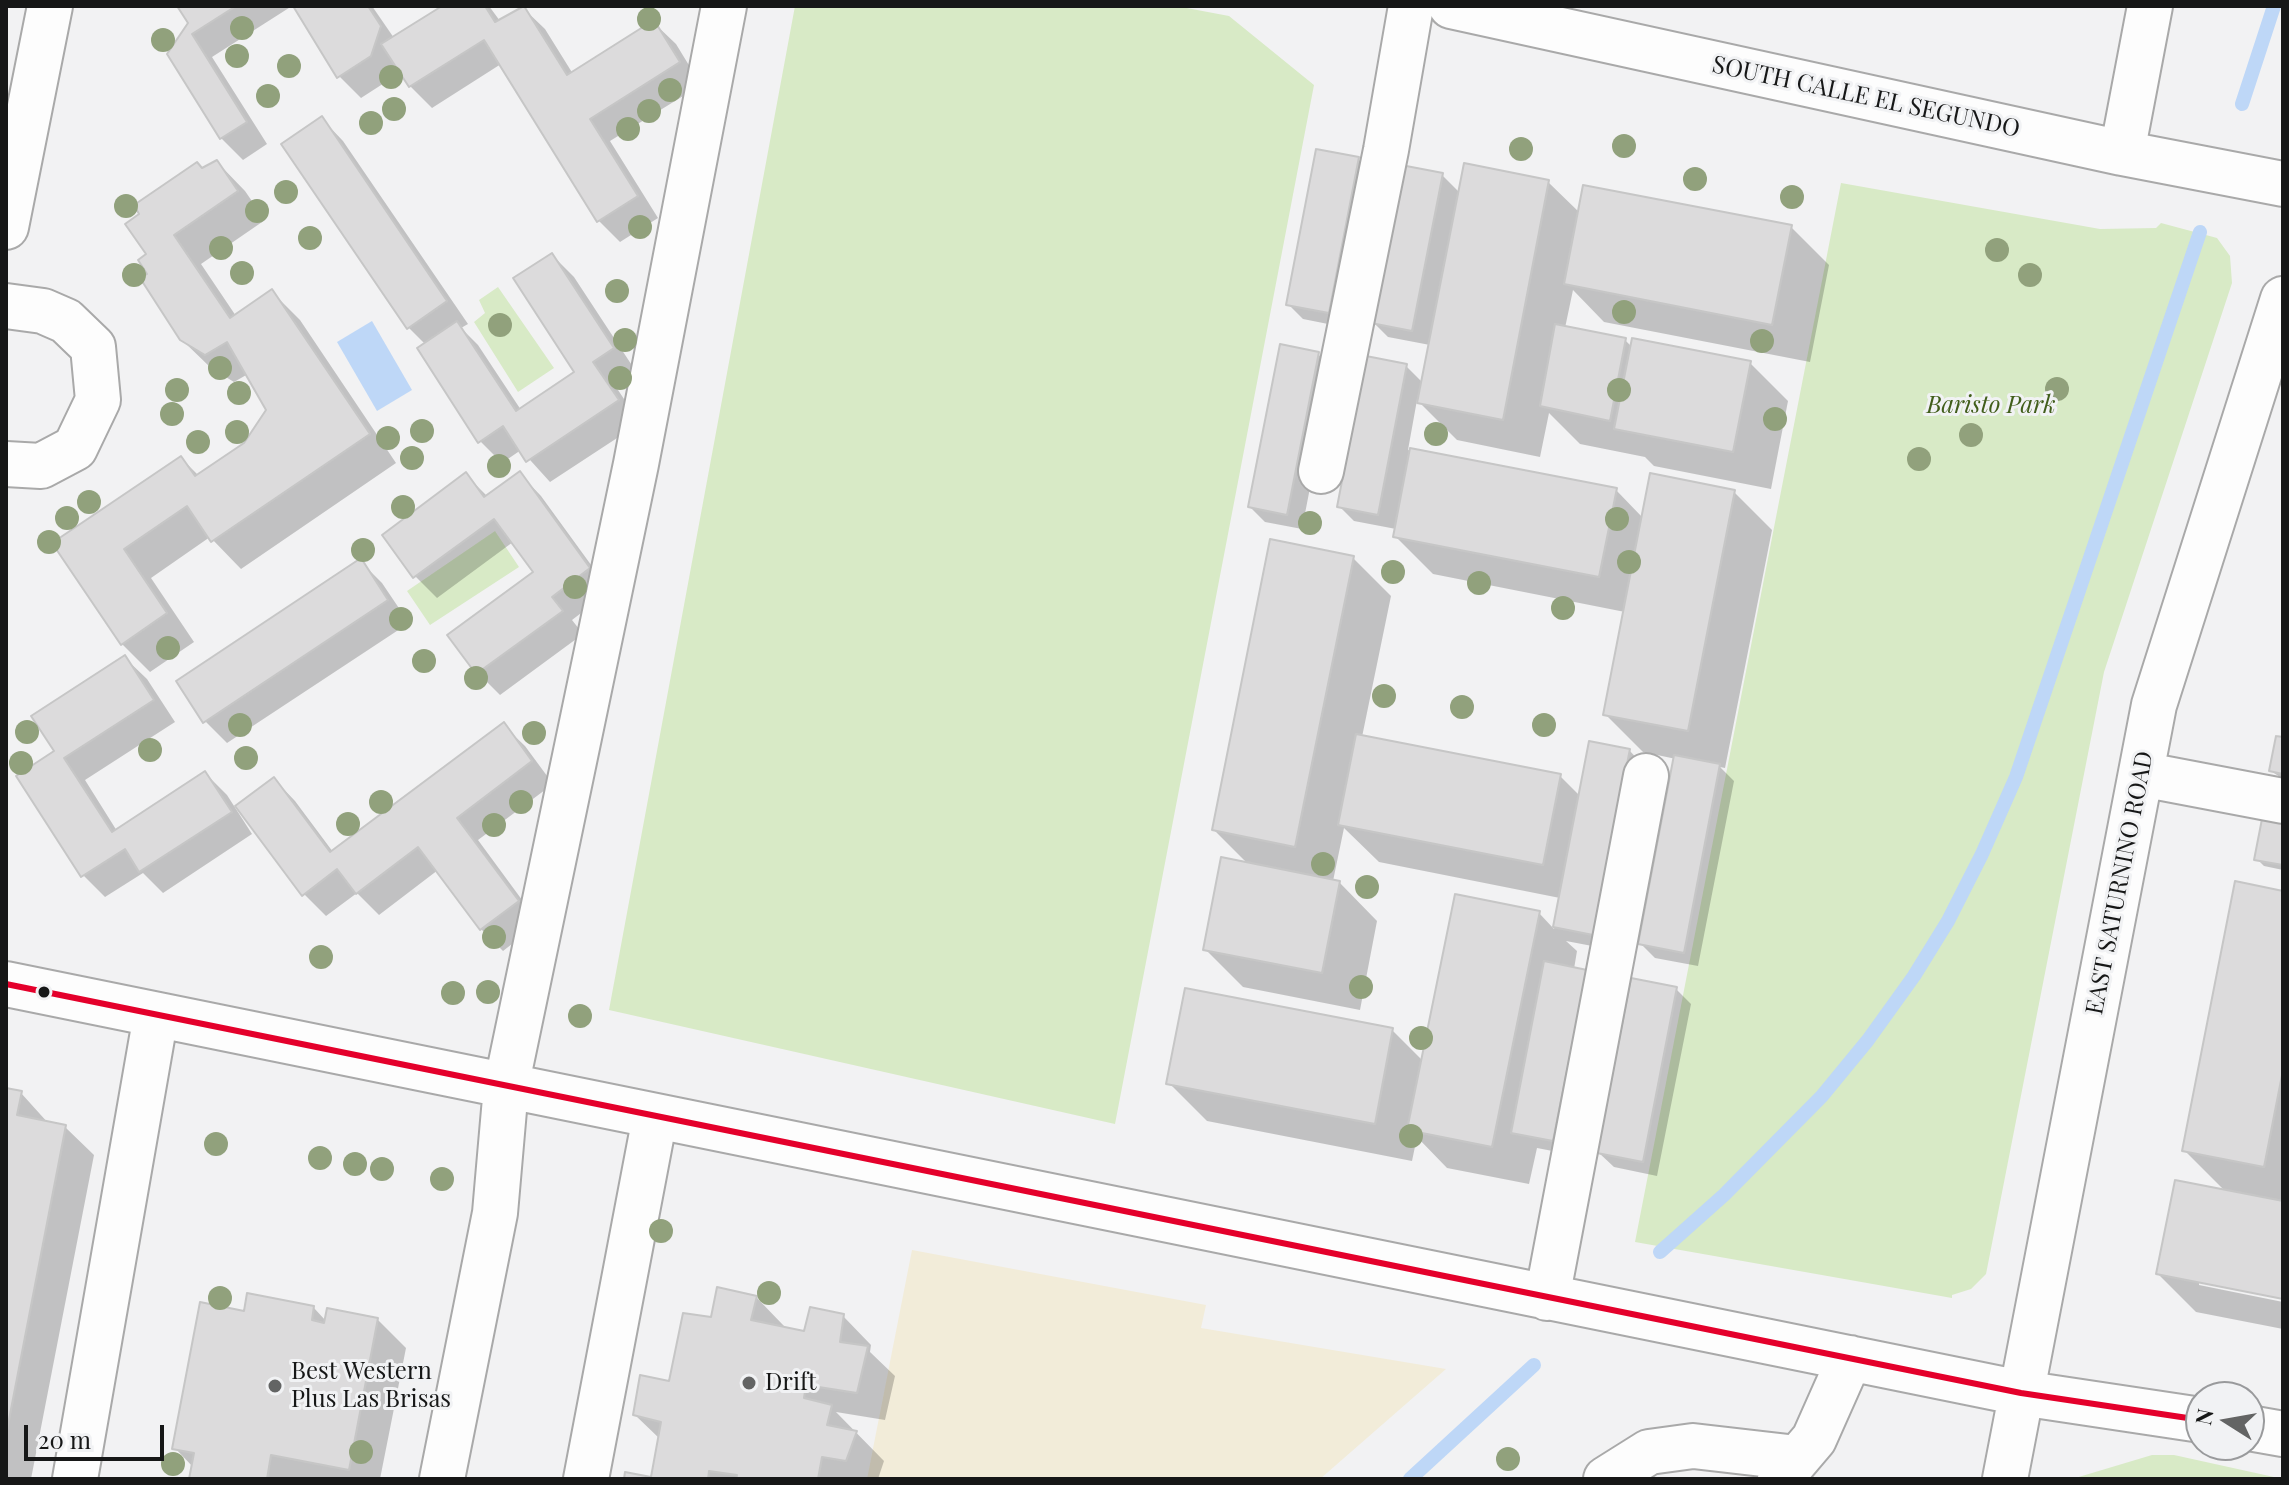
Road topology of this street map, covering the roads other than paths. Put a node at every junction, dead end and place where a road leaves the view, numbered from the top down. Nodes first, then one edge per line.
1 (50, 6) edge
2 (724, 6) edge
3 (1411, 6) edge
4 (1451, 6) edge
5 (2150, 6) edge
6 (2122, 153) junction
7 (2283, 184) edge
8 (6, 227) edge
9 (2283, 299) edge
10 (6, 306) edge
11 (6, 464) edge
12 (1321, 471) dead end
13 (2141, 774) junction
14 (1646, 776) dead end
15 (2283, 801) edge
16 (6, 984) edge
17 (156, 1015) junction
18 (506, 1087) junction
19 (655, 1117) junction
20 (1547, 1298) junction
21 (1850, 1358) junction
22 (2021, 1393) junction
23 (2185, 1418) edge
24 (1789, 1469) edge
25 (75, 1479) edge
26 (442, 1479) edge
27 (586, 1479) edge
28 (1606, 1479) edge
29 (2005, 1479) edge

1 - 8 street
2 - 18 street
3 - 12 street
4 - 6 street, SOUTH CALLE EL SEGUNDO
5 - 6 street
6 - 7 street, SOUTH CALLE EL SEGUNDO
9 - 13 street, EAST SATURNINO ROAD
10 - 11 street
13 - 15 street
13 - 22 street, EAST SATURNINO ROAD
14 - 20 street
16 - 17 street
17 - 18 street
17 - 25 street
18 - 19 street
18 - 26 street
19 - 20 street
19 - 27 street
20 - 21 street
21 - 22 street
21 - 24 street
22 - 23 street
22 - 29 street, EAST SATURNINO ROAD
24 - 28 street

